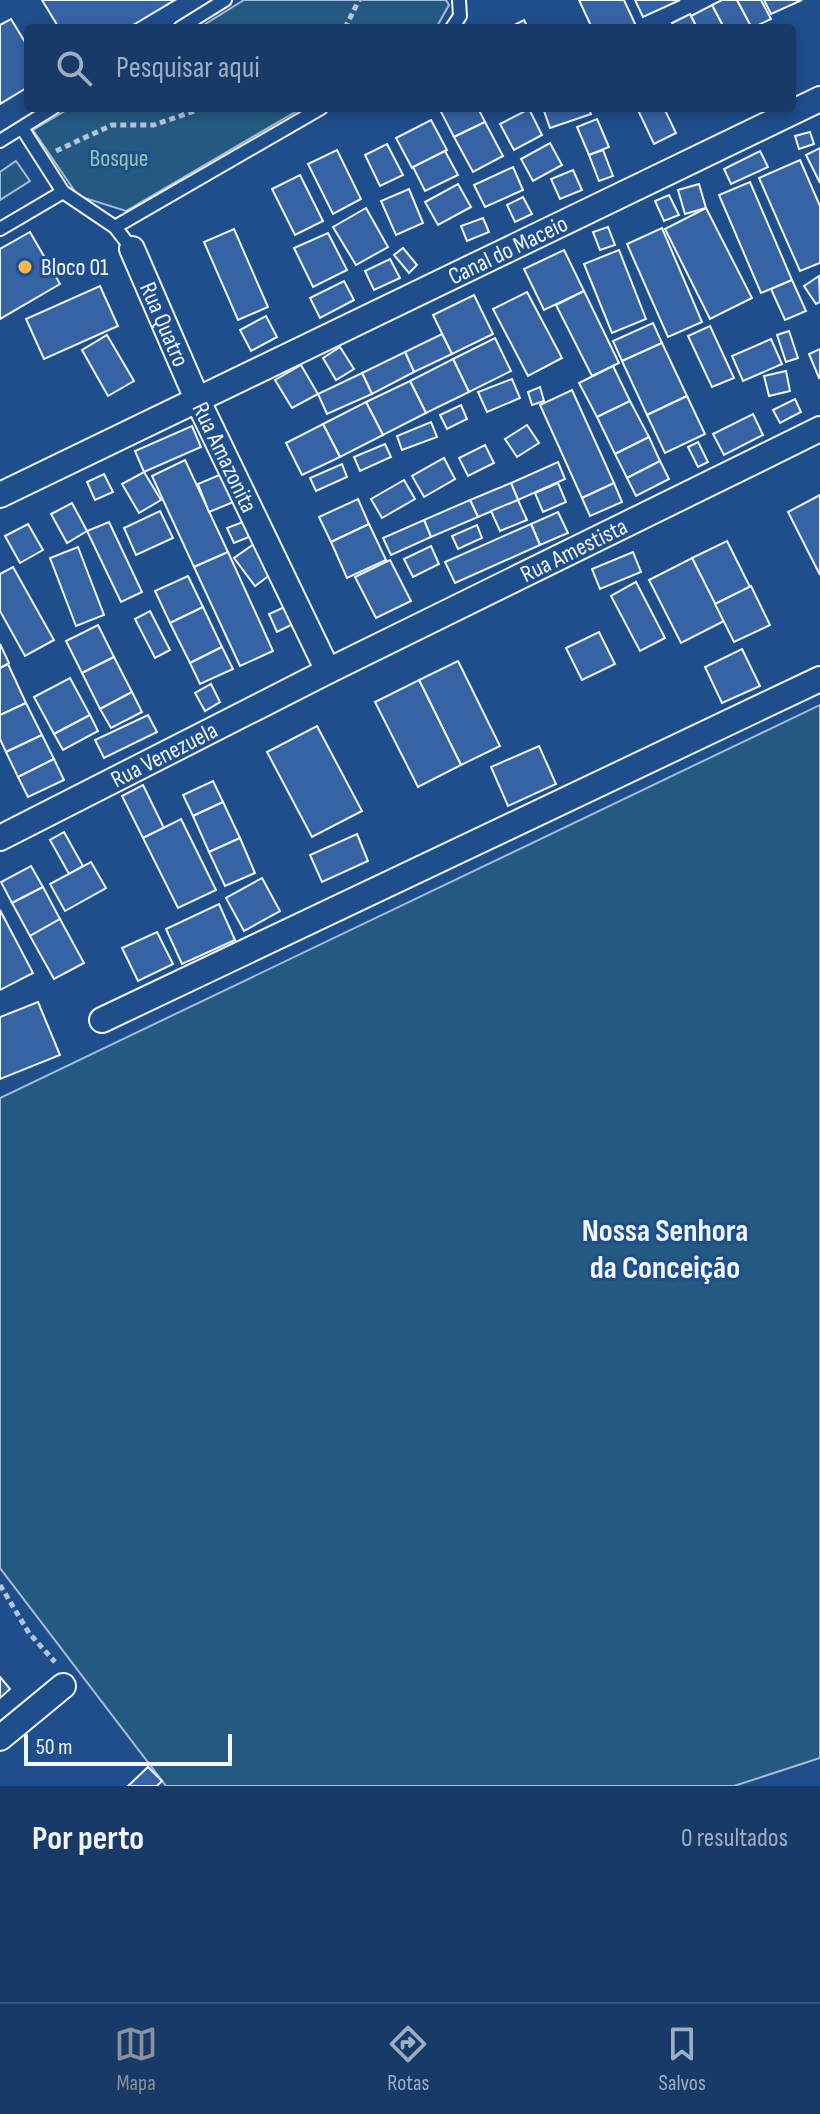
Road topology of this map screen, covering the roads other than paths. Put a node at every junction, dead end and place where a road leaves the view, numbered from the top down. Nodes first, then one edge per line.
1 (225, 0) edge
2 (459, 0) edge
3 (186, 24) edge
4 (455, 24) edge
5 (820, 99) edge
6 (796, 111) edge
7 (47, 112) edge
8 (314, 112) edge
9 (793, 112) edge
10 (22, 128) junction
11 (0, 141) edge
12 (63, 192) junction
13 (115, 227) junction
14 (0, 229) edge
15 (132, 249) joint
16 (197, 399) junction
17 (820, 429) edge
18 (0, 495) edge
19 (328, 671) junction
20 (820, 679) edge
21 (0, 838) edge
22 (102, 1020) dead end
23 (63, 1686) road end
24 (0, 1738) edge

1 - 3 lane
2 - 4 lane
5 - 6 street, Canal do Maceio
7 - 10 lane
8 - 13 lane
9 - 16 street, Canal do Maceio
10 - 11 lane
10 - 12 lane
12 - 13 lane
12 - 14 lane
13 - 15 lane
15 - 16 street, Rua Quatro
16 - 18 street, Rua Amazonita
16 - 19 street, Rua Amazonita
17 - 19 street, Rua Amestista
19 - 21 street, Rua Venezuela
20 - 22 street
23 - 24 street

